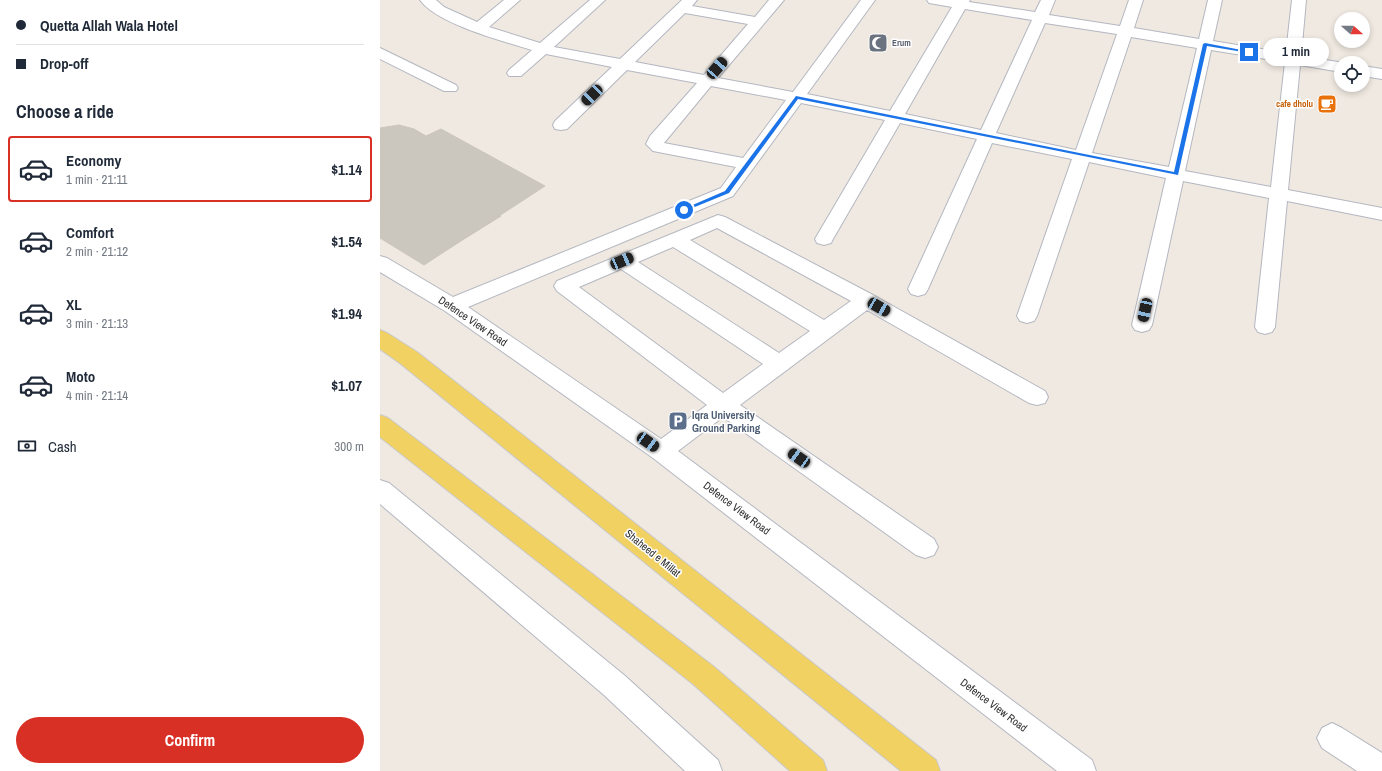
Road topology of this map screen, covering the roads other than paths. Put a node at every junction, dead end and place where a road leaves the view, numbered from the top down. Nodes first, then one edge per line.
1 (427, 0) edge
2 (513, 0) edge
3 (598, 0) edge
4 (777, 0) edge
5 (868, 0) edge
6 (934, 0) edge
7 (1048, 0) edge
8 (1136, 0) edge
9 (1215, 0) edge
10 (1299, 0) edge
11 (961, 2) edge
12 (686, 4) edge
13 (1040, 17) junction
14 (758, 22) junction
15 (478, 28) junction
16 (1125, 31) junction
17 (1205, 44) junction
18 (543, 49) junction
19 (380, 53) edge
20 (1294, 59) junction
21 (624, 64) junction
22 (1334, 66) edge
23 (1370, 72) edge
24 (515, 74) dead end
25 (1382, 74) edge
26 (707, 80) junction
27 (450, 88) dead end
28 (796, 97) junction
29 (895, 117) junction
30 (561, 125) dead end
31 (986, 136) junction
32 (1082, 156) junction
33 (749, 164) junction
34 (1176, 174) junction
35 (1278, 194) junction
36 (1382, 214) edge
37 (674, 239) junction
38 (824, 239) dead end
39 (622, 261) junction
40 (380, 263) edge
41 (918, 289) dead end
42 (866, 300) junction
43 (452, 306) junction
44 (1027, 316) dead end
45 (1142, 324) dead end
46 (1265, 327) dead end
47 (825, 330) junction
48 (380, 338) edge
49 (779, 364) junction
50 (1037, 397) dead end
51 (723, 405) junction
52 (380, 424) edge
53 (661, 451) junction
54 (380, 490) edge
55 (925, 547) dead end
56 (1332, 738) dead end
57 (1382, 770) edge
58 (707, 771) edge
59 (812, 771) edge
60 (925, 771) edge
61 (1081, 771) edge

1 - 15 street
2 - 15 street
3 - 18 street
4 - 14 street
5 - 28 street
6 - 11 street
7 - 13 street
8 - 16 street
9 - 17 street
10 - 20 street
11 - 13 street
11 - 29 street
12 - 14 street
12 - 21 street
13 - 16 street
13 - 31 street
14 - 26 street
15 - 18 street
16 - 17 street
16 - 32 street
17 - 20 street
17 - 34 street
18 - 21 street
18 - 24 street
19 - 27 street
20 - 22 street
20 - 35 street
21 - 26 street
21 - 30 street
23 - 25 street
26 - 28 street
26 - 33 street
28 - 29 street
28 - 33 street
29 - 31 street
29 - 38 street
31 - 32 street
31 - 41 street
32 - 34 street
32 - 44 street
33 - 43 street
34 - 35 street
34 - 45 street
35 - 36 street
35 - 46 street
37 - 39 street
37 - 42 street
37 - 47 street
39 - 49 street
39 - 51 street
40 - 43 street, Defence View Road
42 - 47 street
42 - 50 street
43 - 53 street, Defence View Road
47 - 49 street
48 - 60 main road, Shaheed e Millat
49 - 51 street
51 - 53 street
51 - 55 street
52 - 59 main road
53 - 61 street, Defence View Road
54 - 58 street
56 - 57 street

